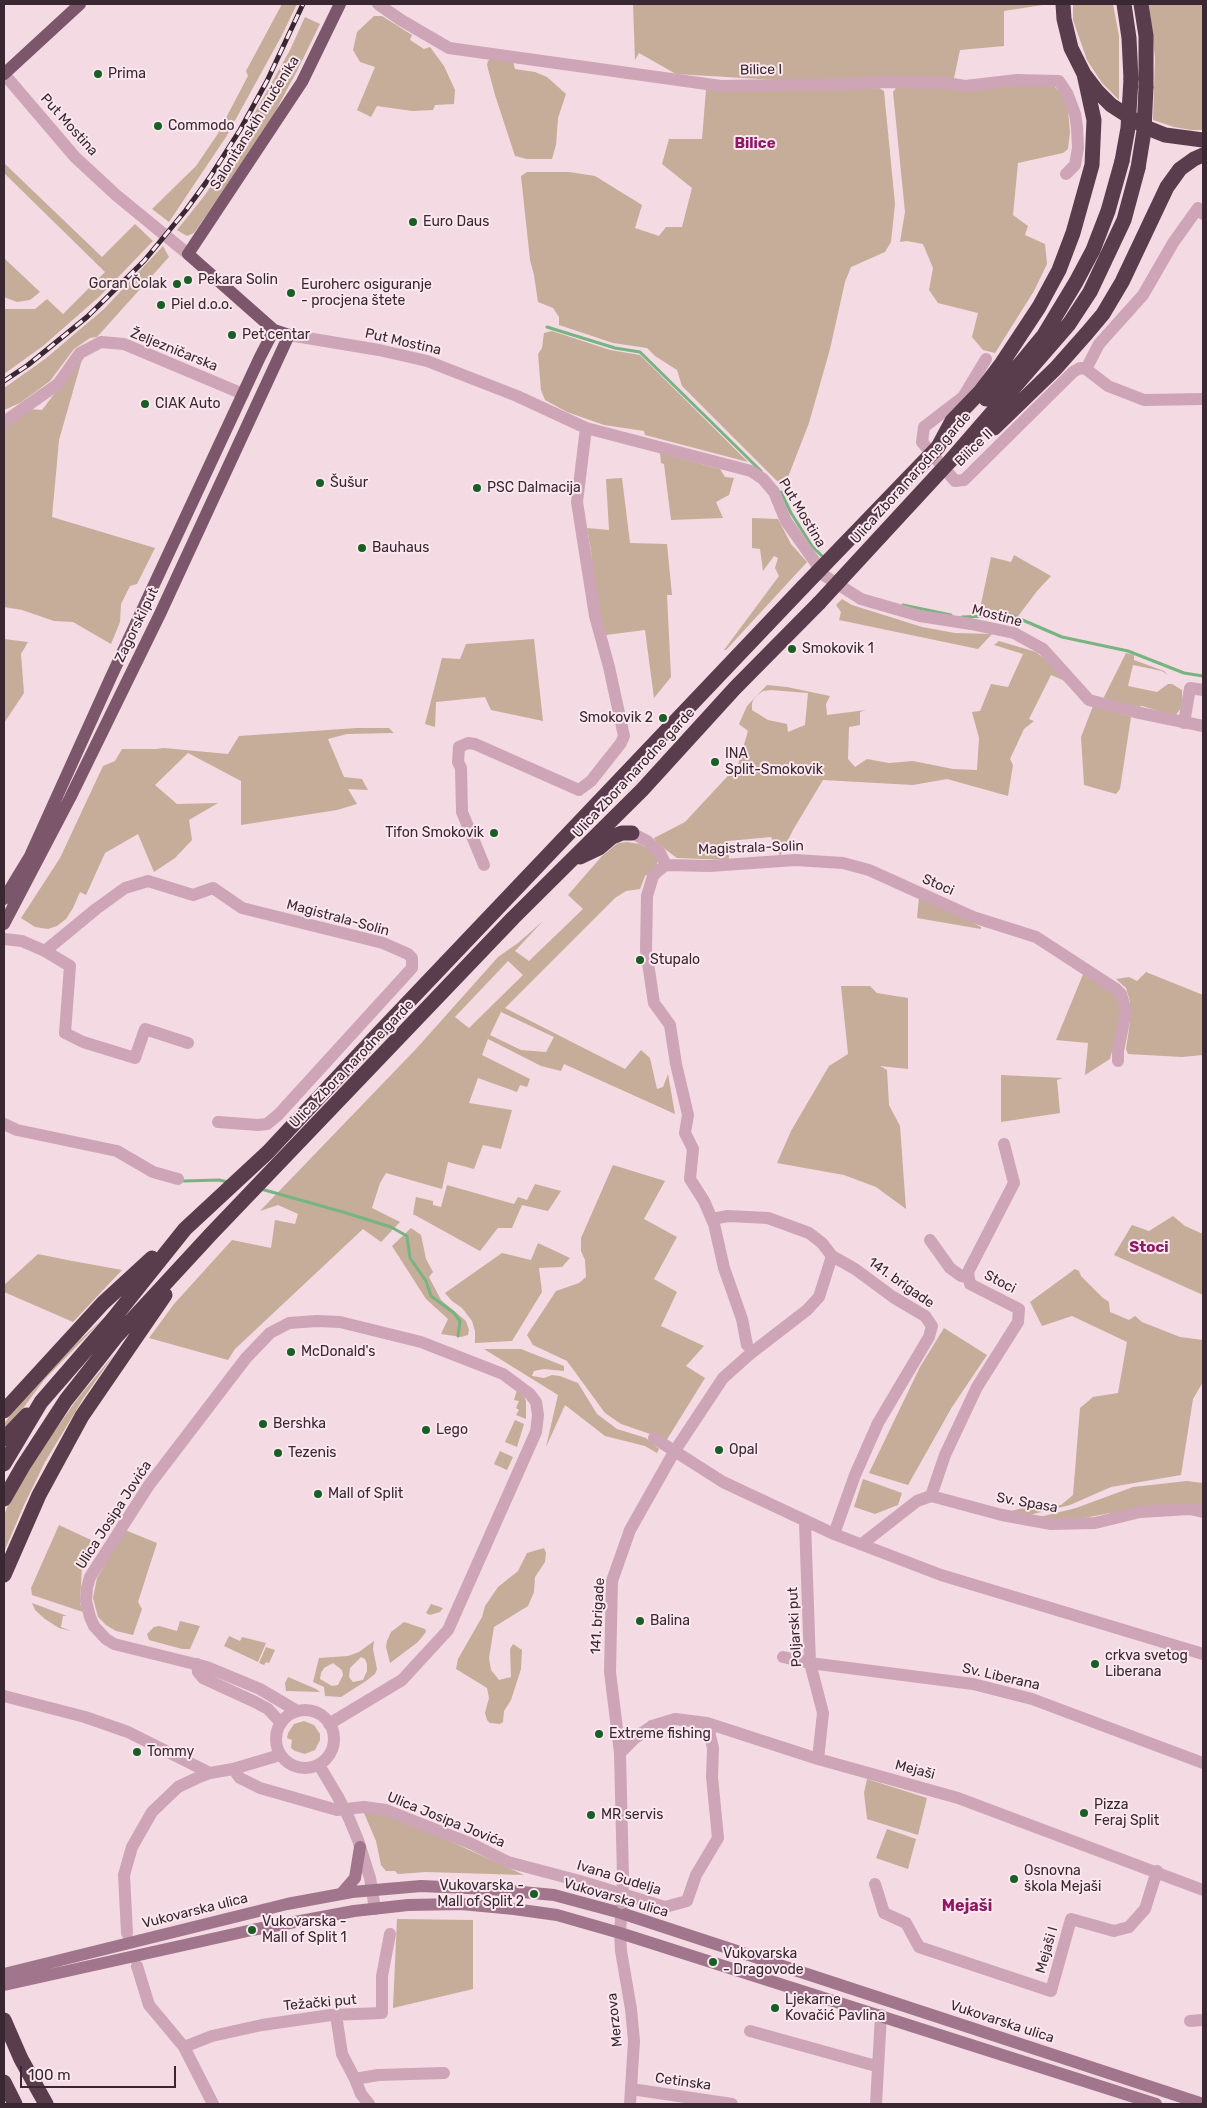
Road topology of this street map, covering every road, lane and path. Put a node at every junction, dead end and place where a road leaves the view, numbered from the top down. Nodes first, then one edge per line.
1 (80, 4) edge
2 (340, 4) edge
3 (378, 4) edge
4 (1063, 4) edge
5 (1124, 4) edge
6 (1141, 4) edge
7 (1149, 4) edge
8 (1146, 36) junction
9 (4, 74) edge
10 (1084, 74) junction
11 (1203, 140) edge
12 (1203, 156) edge
13 (1066, 174) dead end
14 (1203, 214) edge
15 (188, 254) junction
16 (274, 330) junction
17 (1087, 333) junction
18 (289, 335) junction
19 (1100, 344) junction
20 (986, 359) dead end
21 (1086, 369) junction
22 (243, 394) junction
23 (1203, 399) edge
24 (4, 422) edge
25 (586, 428) junction
26 (978, 429) junction
27 (938, 448) junction
28 (824, 576) joint
29 (1203, 690) edge
30 (1184, 723) junction
31 (1203, 726) edge
32 (632, 833) joint
33 (572, 861) junction
34 (836, 863) joint
35 (484, 865) dead end
36 (666, 865) junction
37 (4, 898) edge
38 (4, 924) edge
39 (4, 939) edge
40 (45, 951) junction
41 (188, 1043) dead end
42 (1118, 1061) dead end
43 (218, 1122) dead end
44 (4, 1124) edge
45 (1004, 1144) dead end
46 (178, 1179) dead end
47 (712, 1219) junction
48 (185, 1229) junction
49 (211, 1234) junction
50 (930, 1240) dead end
51 (832, 1256) junction
52 (969, 1278) junction
53 (747, 1345) dead end
54 (41, 1402) junction
55 (4, 1411) edge
56 (4, 1438) edge
57 (654, 1438) dead end
58 (674, 1452) junction
59 (4, 1464) edge
60 (931, 1496) junction
61 (4, 1498) edge
62 (1203, 1512) edge
63 (805, 1522) junction
64 (834, 1534) junction
65 (862, 1544) junction
66 (4, 1575) edge
67 (1203, 1654) edge
68 (783, 1657) dead end
69 (810, 1663) junction
70 (197, 1664) junction
71 (4, 1696) edge
72 (297, 1711) junction
73 (281, 1723) junction
74 (707, 1723) junction
75 (329, 1724) junction
76 (620, 1753) junction
77 (280, 1755) junction
78 (818, 1759) junction
79 (1203, 1763) edge
80 (319, 1765) junction
81 (233, 1770) junction
82 (210, 1773) junction
83 (360, 1847) junction
84 (508, 1862) joint
85 (1157, 1872) junction
86 (875, 1884) dead end
87 (373, 1890) junction
88 (1203, 1890) edge
89 (342, 1893) junction
90 (621, 1908) junction
91 (375, 1909) junction
92 (127, 1932) dead end
93 (620, 1932) junction
94 (390, 1934) dead end
95 (137, 1966) dead end
96 (6, 1979) edge
97 (336, 2015) junction
98 (881, 2016) junction
99 (4, 2020) edge
100 (1203, 2020) edge
101 (1190, 2021) dead end
102 (750, 2031) dead end
103 (184, 2046) junction
104 (876, 2066) junction
105 (444, 2073) dead end
106 (355, 2079) junction
107 (4, 2082) edge
108 (631, 2089) junction
109 (1140, 2102) edge
110 (15, 2104) edge
111 (46, 2104) edge
112 (213, 2104) edge
113 (369, 2104) edge
114 (630, 2104) edge
115 (732, 2104) edge
116 (876, 2104) edge
117 (1156, 2104) edge
118 (1203, 2104) edge

1 - 9 main road
2 - 15 main road, Salonitanskih mučenika
3 - 13 street, Bilice I
4 - 10 highway
5 - 27 highway, Ulica Zbora narodne garde, bridge
6 - 8 highway, Ulica Zbora narodne garde
7 - 8 highway
8 - 26 highway, Ulica Zbora narodne garde, bridge
9 - 15 street, Put Mostina
10 - 11 highway
10 - 27 highway
12 - 17 highway
14 - 19 street
15 - 16 main road, Put Mostina
16 - 18 main road, Put Mostina
16 - 22 main road, Zagorski put
17 - 19 street
17 - 26 highway
18 - 25 street, Put Mostina
18 - 38 main road, Zagorski put
19 - 21 street
20 - 21 street, Bilice II
21 - 23 street
22 - 24 street, Željezničarska
22 - 37 main road, Zagorski put
25 - 28 street, Put Mostina
25 - 35 street
26 - 33 highway, Ulica Zbora narodne garde, bridge
27 - 48 highway, Ulica Zbora narodne garde, bridge
28 - 30 street, Mostine
29 - 30 street
30 - 31 street, Mostine
32 - 33 highway
32 - 36 street
33 - 49 highway, Ulica Zbora narodne garde
34 - 36 street, Magistrala-Solin
34 - 42 street, Stoci
36 - 47 street
39 - 40 street
40 - 41 street
40 - 43 street, Magistrala-Solin
44 - 46 street
45 - 52 street, Stoci
47 - 51 street, 141. brigade
47 - 53 street
48 - 54 highway, Ulica Zbora narodne garde
48 - 55 highway
49 - 61 highway, Ulica Zbora narodne garde
49 - 66 highway
50 - 52 street
51 - 58 street, 141. brigade
51 - 64 street, 141. brigade
52 - 60 street, Stoci
54 - 56 highway
54 - 59 highway, Ulica Zbora narodne garde
57 - 58 street
58 - 63 street
58 - 76 street, 141. brigade
60 - 62 street, Sv. Spasa
60 - 65 street
63 - 64 street
63 - 69 street, Poljarski put
64 - 65 street
65 - 67 street
68 - 69 street, Sv. Liberana
69 - 78 street, Poljarski put
69 - 79 street, Sv. Liberana
70 - 72 street
70 - 73 street
70 - 75 street, Ulica Josipa Jovića
71 - 82 street
72 - 73 street
72 - 75 street
73 - 77 street
74 - 76 street, Mejaši
74 - 78 street, Mejaši
74 - 84 street, Ivana Gudelja
75 - 80 street
76 - 90 street, 141. brigade, bridge
77 - 80 street
77 - 81 street
78 - 85 street, Mejaši
80 - 83 street, bridge
81 - 82 street
81 - 84 street, Ulica Josipa Jovića
82 - 92 street
83 - 87 street
83 - 89 street
85 - 86 street, Mejaši I
85 - 88 street, Mejaši
87 - 89 street, Vukovarska ulica
87 - 90 street, Vukovarska ulica
87 - 91 street
89 - 96 street, Vukovarska ulica
90 - 93 street, 141. brigade
90 - 118 street, Vukovarska ulica
91 - 93 street, Vukovarska ulica
91 - 96 street, Vukovarska ulica
93 - 98 street, Vukovarska ulica
93 - 108 street, Merzova
94 - 97 street, Težački put
95 - 103 street
97 - 103 street, Težački put
97 - 106 street
98 - 104 street
98 - 109 street, Vukovarska ulica
99 - 111 highway
100 - 101 street
102 - 104 street
103 - 112 street
104 - 116 street
105 - 106 street
106 - 113 street
107 - 110 highway
108 - 114 street, Merzova
108 - 115 street, Cetinska
109 - 117 street, Vukovarska ulica

